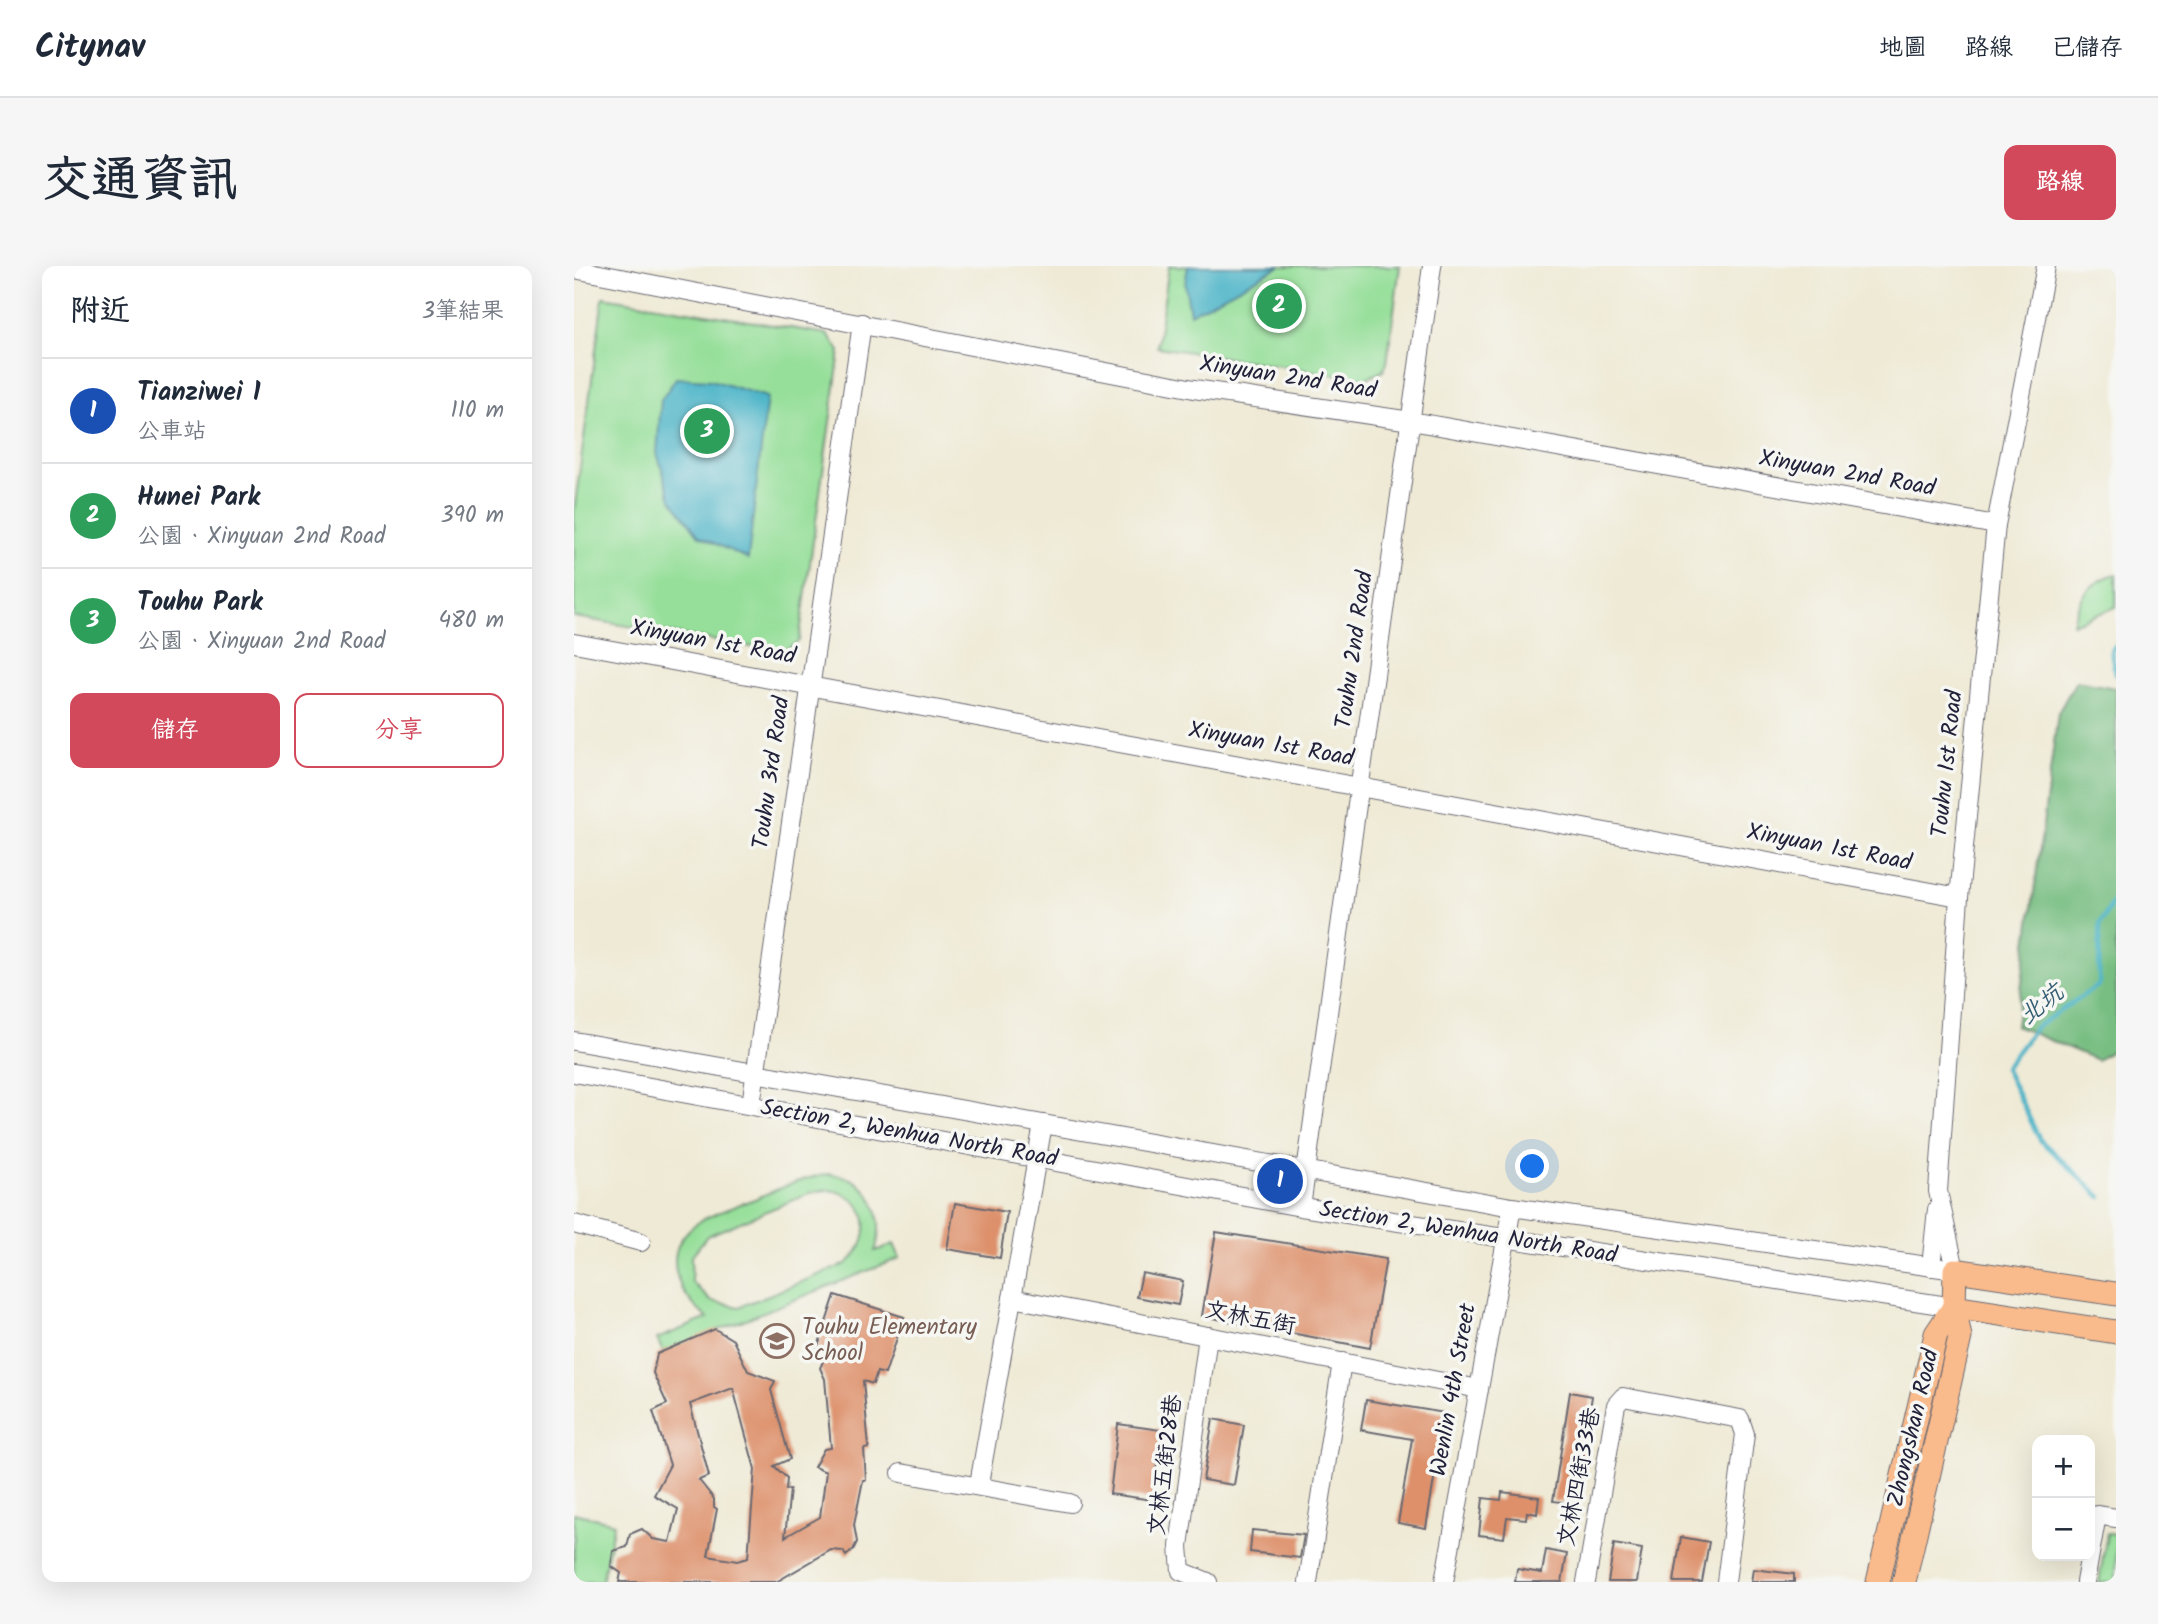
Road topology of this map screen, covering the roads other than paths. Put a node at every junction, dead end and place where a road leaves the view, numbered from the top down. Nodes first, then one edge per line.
1 (1432, 266) edge
2 (2046, 266) edge
3 (574, 269) edge
4 (862, 323) junction
5 (1411, 421) junction
6 (1996, 525) junction
7 (574, 643) edge
8 (809, 685) junction
9 (1361, 786) junction
10 (1959, 897) junction
11 (574, 1041) edge
12 (574, 1073) edge
13 (755, 1073) junction
14 (751, 1105) junction
15 (1043, 1124) junction
16 (1037, 1158) junction
17 (1306, 1171) junction
18 (1938, 1191) junction
19 (1301, 1207) junction
20 (1512, 1207) junction
21 (574, 1224) edge
22 (1506, 1241) junction
23 (641, 1242) dead end
24 (1931, 1267) junction
25 (1955, 1270) junction
26 (2116, 1294) edge
27 (1012, 1298) junction
28 (1954, 1307) junction
29 (2116, 1332) edge
30 (1208, 1336) junction
31 (1342, 1362) junction
32 (1479, 1389) junction
33 (901, 1473) dead end
34 (979, 1484) junction
35 (1070, 1503) dead end
36 (2116, 1518) edge
37 (1208, 1582) edge
38 (1308, 1582) edge
39 (1444, 1582) edge
40 (1586, 1582) edge
41 (1726, 1582) edge
42 (1878, 1582) edge
43 (1904, 1582) edge
44 (2085, 1582) edge

1 - 5 street, Touhu 2nd Road
2 - 6 street, Touhu 1st Road
3 - 4 street, Xinyuan 2nd Road
4 - 5 street, Xinyuan 2nd Road
4 - 8 street, Touhu 3rd Road
5 - 6 street, Xinyuan 2nd Road
5 - 9 street, Touhu 2nd Road
6 - 10 street, Touhu 1st Road
7 - 8 street, Xinyuan 1st Road
8 - 9 street, Xinyuan 1st Road
8 - 13 street, Touhu 3rd Road
9 - 10 street, Xinyuan 1st Road
9 - 17 street, Touhu 2nd Road
10 - 18 street, Touhu 1st Road
11 - 13 street, Section 2, Wenhua North Road
12 - 14 street, Section 2, Wenhua North Road
13 - 14 street, Touhu 3rd Road
13 - 15 street, Section 2, Wenhua North Road
14 - 16 street, Section 2, Wenhua North Road
15 - 16 street
15 - 17 street, Section 2, Wenhua North Road
16 - 19 street, Section 2, Wenhua North Road
16 - 27 street
17 - 19 street, Touhu 2nd Road
17 - 20 street, Section 2, Wenhua North Road
18 - 24 street
18 - 25 street, Touhu 1st Road
19 - 22 street, Section 2, Wenhua North Road
20 - 22 street, Wenlin 4th Street
20 - 24 street, Section 2, Wenhua North Road
21 - 23 street
22 - 28 street, Section 2, Wenhua North Road
22 - 32 street, Wenlin 4th Street
24 - 25 street, Section 2, Wenhua North Road
25 - 26 main road, Section 2, Wenhua North Road
25 - 28 main road
27 - 30 street, 文林五街
27 - 34 street
28 - 29 main road, Section 2, Wenhua North Road
28 - 42 main road, Zhongshan Road
28 - 43 main road, Zhongshan Road
30 - 31 street, 文林五街
30 - 37 street, 文林五街28巷
31 - 32 street, 文林五街
31 - 38 street
32 - 39 street, Wenlin 4th Street
33 - 34 street
34 - 35 street
36 - 44 street
40 - 41 street, 文林四街33巷

